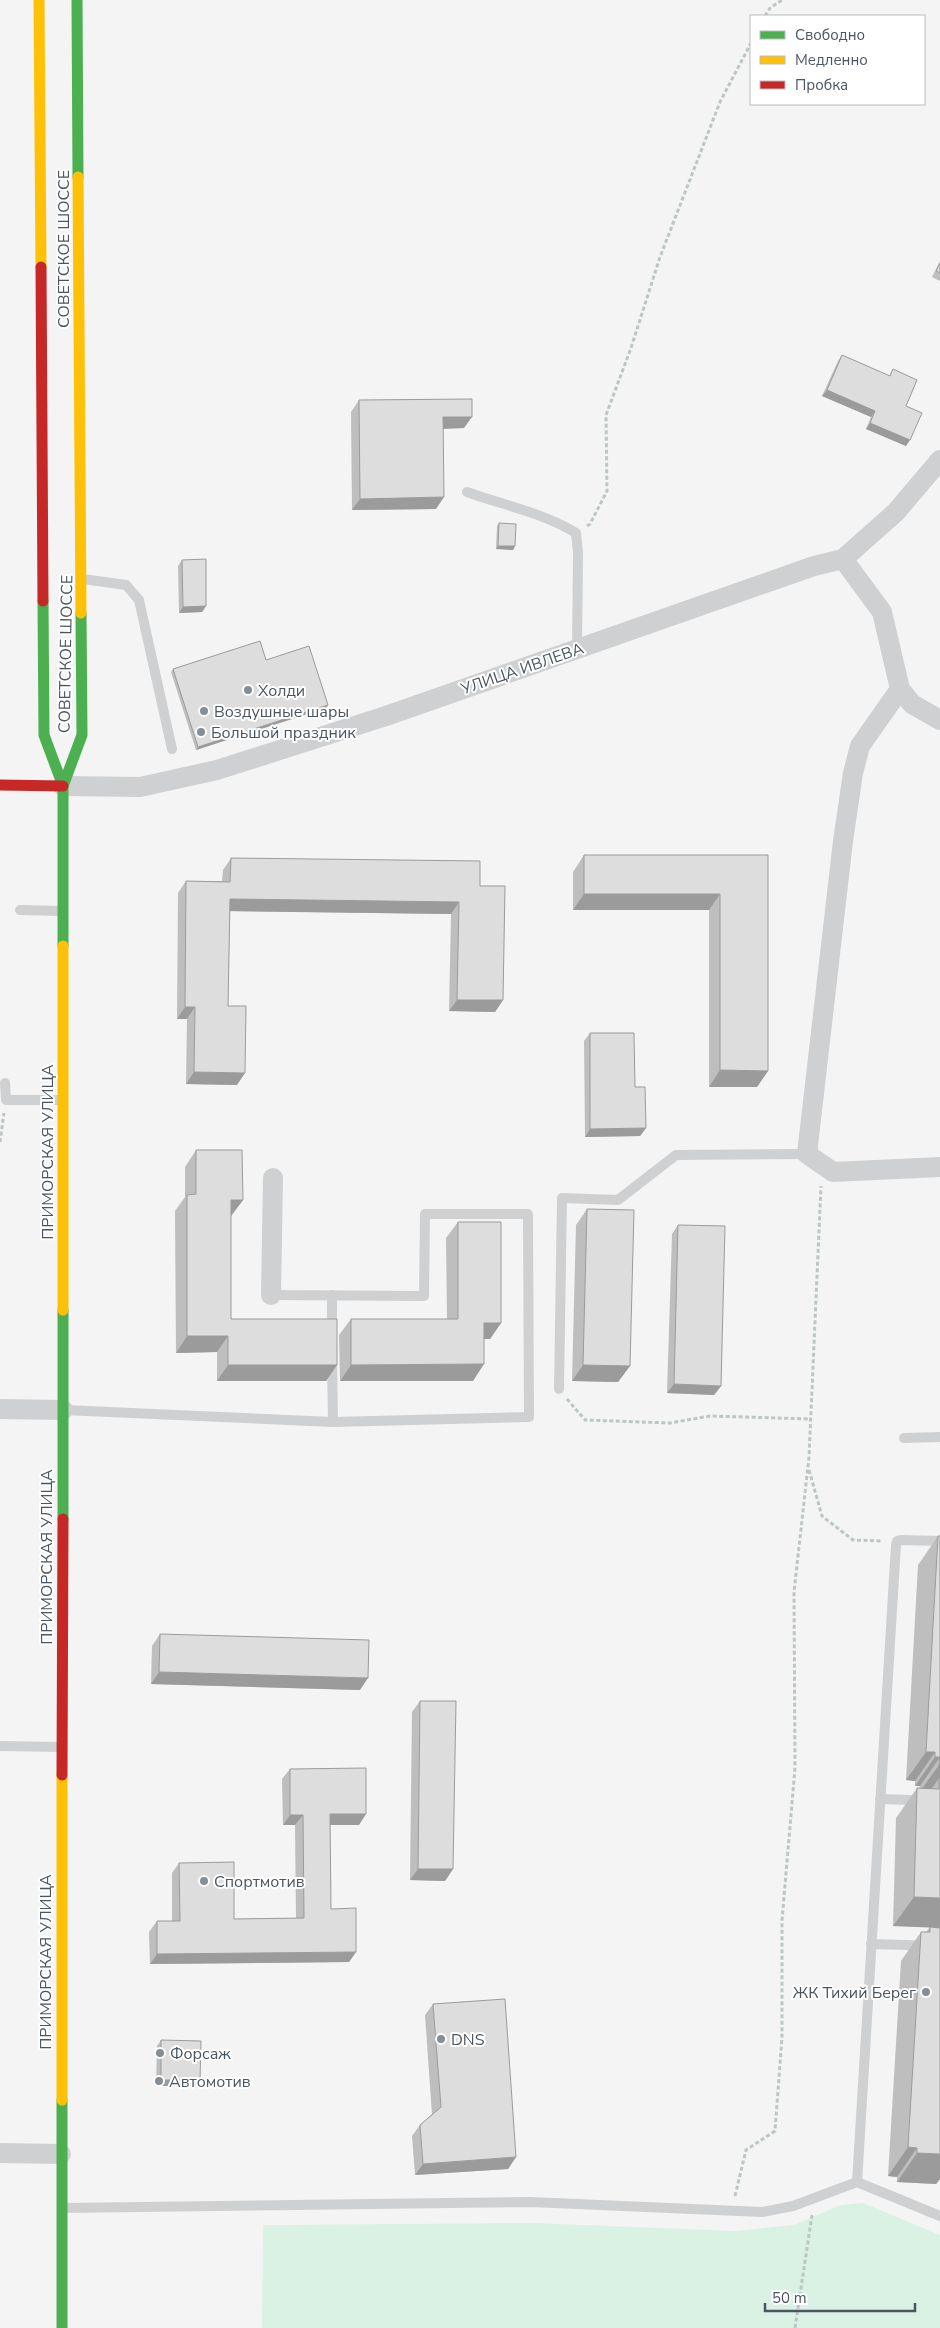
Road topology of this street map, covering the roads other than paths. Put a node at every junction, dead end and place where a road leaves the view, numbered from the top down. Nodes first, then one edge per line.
1 (39, 0) edge
2 (77, 0) edge
3 (940, 460) edge
4 (467, 492) dead end
5 (844, 558) junction
6 (82, 578) junction
7 (577, 649) junction
8 (900, 689) junction
9 (940, 720) edge
10 (172, 749) dead end
11 (0, 785) edge
12 (63, 786) junction
13 (20, 910) dead end
14 (63, 911) junction
15 (5, 1082) dead end
16 (3, 1100) edge
17 (63, 1100) junction
18 (814, 1159) junction
19 (940, 1167) edge
20 (273, 1178) dead end
21 (271, 1295) joint
22 (332, 1295) junction
23 (558, 1388) road end
24 (0, 1409) edge
25 (62, 1410) junction
26 (333, 1422) junction
27 (940, 1437) edge
28 (904, 1438) dead end
29 (940, 1541) edge
30 (0, 1746) edge
31 (62, 1747) junction
32 (880, 1799) junction
33 (940, 1801) edge
34 (871, 1944) junction
35 (940, 1946) edge
36 (0, 2153) edge
37 (61, 2154) junction
38 (856, 2182) junction
39 (61, 2208) junction
40 (940, 2216) edge
41 (62, 2328) edge

1 - 12 main road, СОВЕТСКОЕ ШОССЕ
2 - 6 main road, СОВЕТСКОЕ ШОССЕ
3 - 5 street, УЛИЦА ИВЛЕВА
4 - 7 lane
5 - 7 street, УЛИЦА ИВЛЕВА
5 - 8 street
6 - 10 lane
6 - 12 main road, СОВЕТСКОЕ ШОССЕ
7 - 12 street, УЛИЦА ИВЛЕВА
8 - 9 street
8 - 18 street
11 - 12 main road
12 - 14 main road, ПРИМОРСКАЯ УЛИЦА
13 - 14 lane
14 - 17 main road, ПРИМОРСКАЯ УЛИЦА
15 - 16 lane
16 - 17 lane
17 - 25 main road, ПРИМОРСКАЯ УЛИЦА
18 - 19 street
18 - 23 lane
20 - 21 street
21 - 22 lane
22 - 26 lane
22 - 26 lane
24 - 25 street
25 - 26 lane
25 - 31 main road, ПРИМОРСКАЯ УЛИЦА
27 - 28 lane
29 - 32 lane
30 - 31 lane
31 - 37 main road, ПРИМОРСКАЯ УЛИЦА
32 - 33 lane
32 - 34 lane
34 - 35 lane
34 - 38 lane
36 - 37 street
37 - 39 main road, ПРИМОРСКАЯ УЛИЦА
38 - 39 lane
38 - 40 lane
39 - 41 main road, ПРИМОРСКАЯ УЛИЦА

